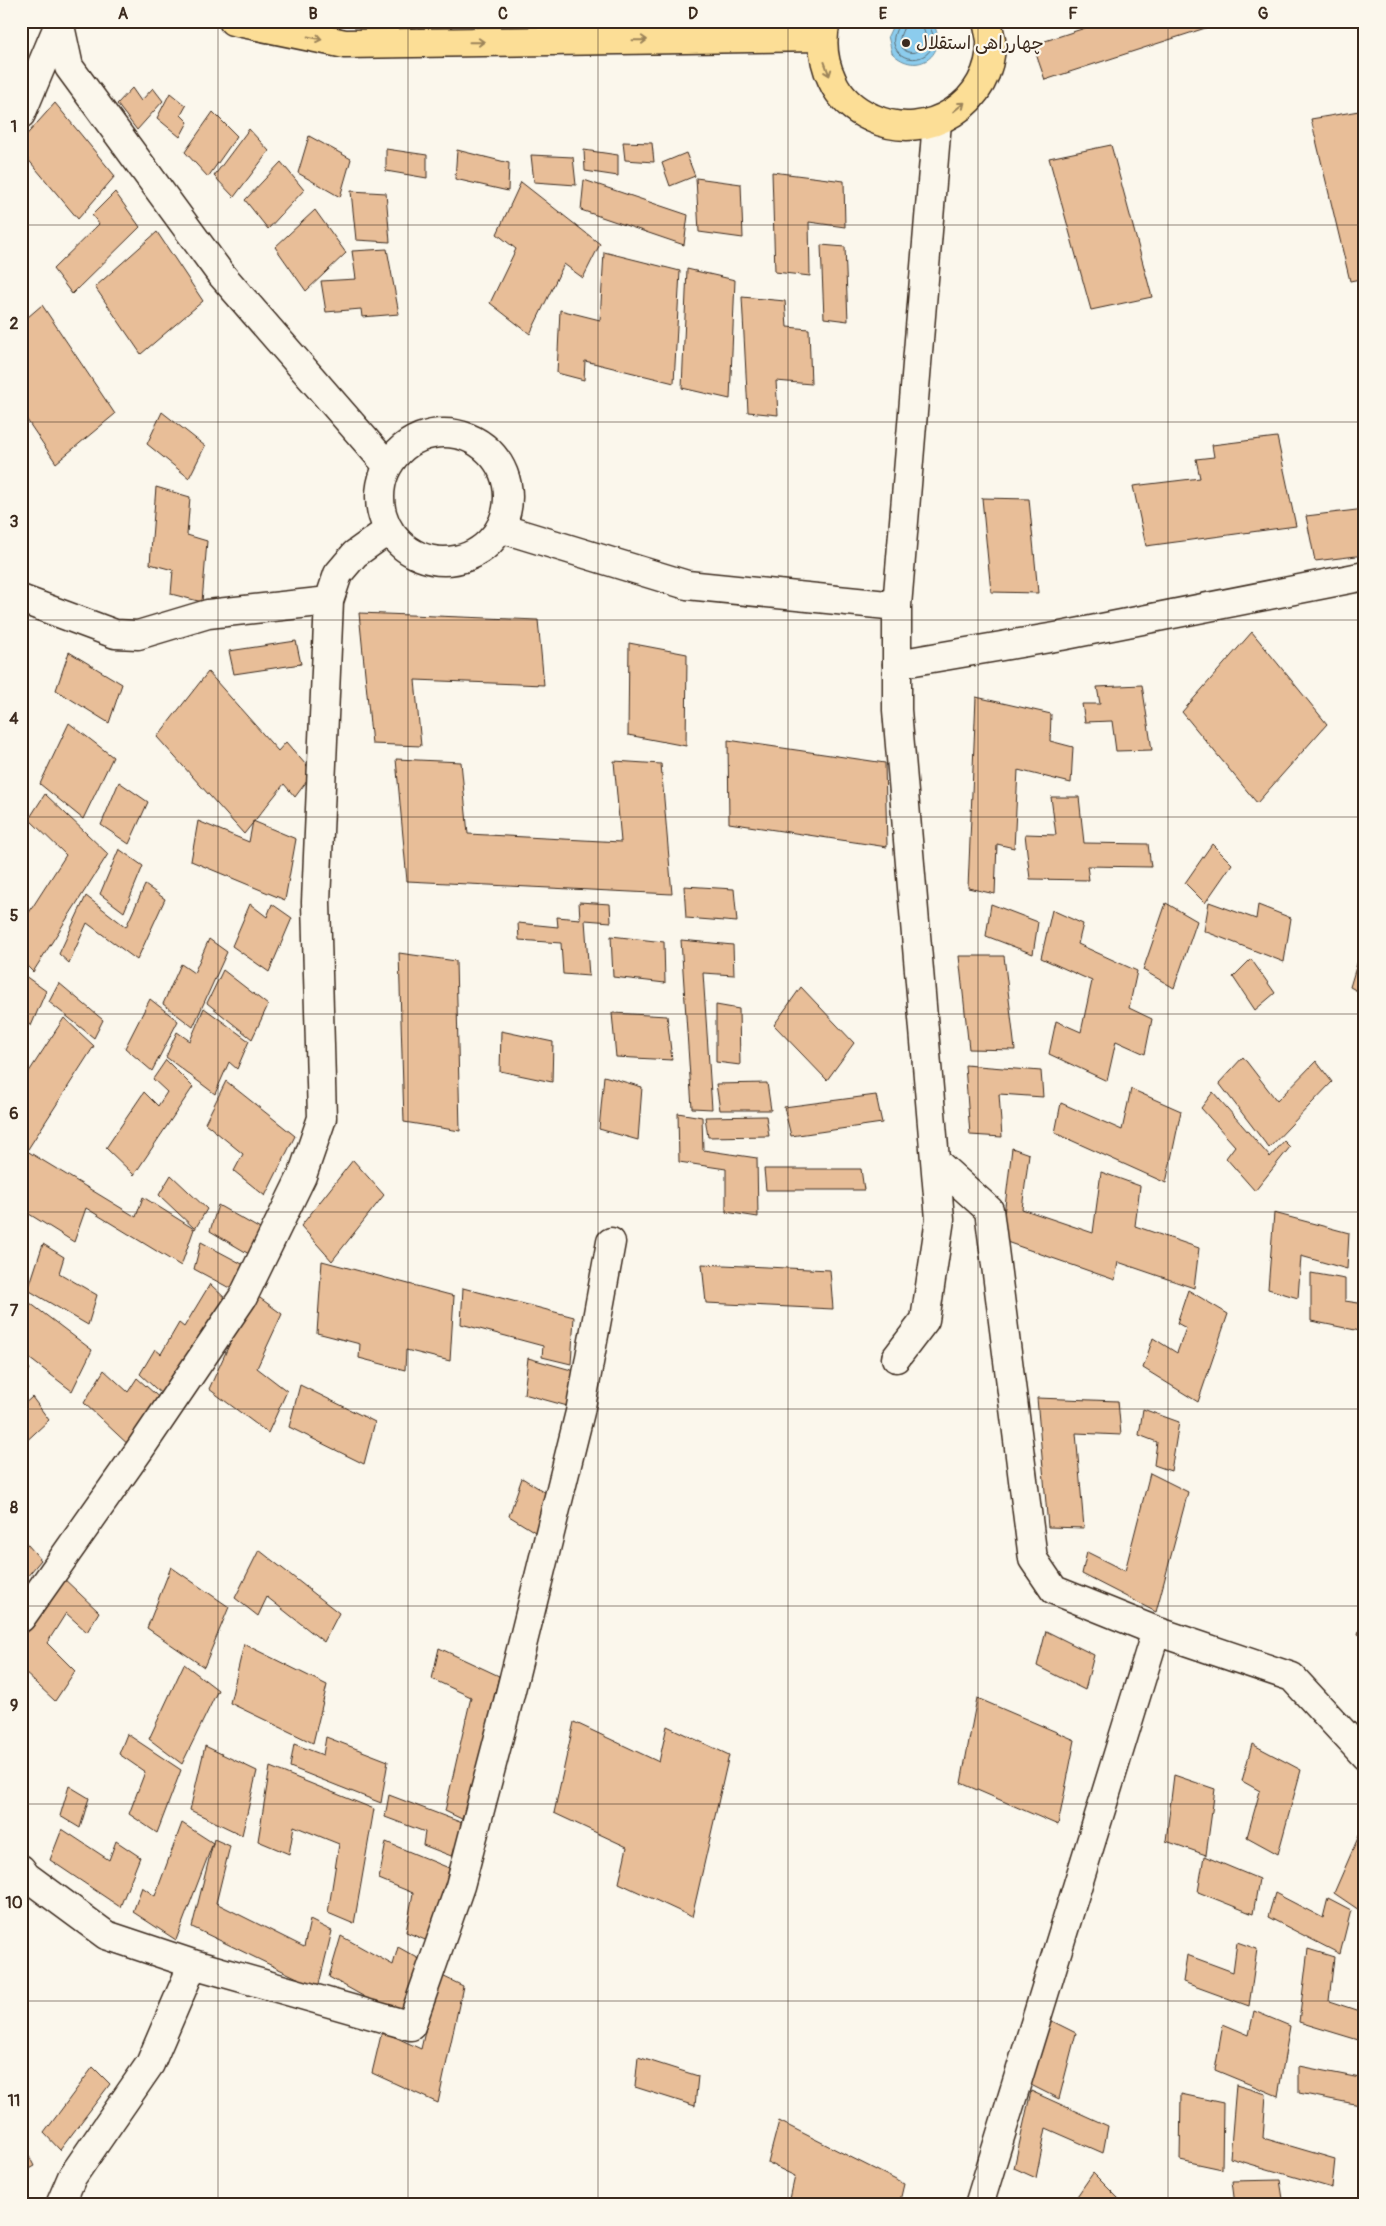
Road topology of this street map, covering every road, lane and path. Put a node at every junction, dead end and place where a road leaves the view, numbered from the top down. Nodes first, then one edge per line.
1 (233, 21) edge
2 (987, 21) edge
3 (59, 23) edge
4 (824, 29) edge
5 (21, 114) edge
6 (936, 122) junction
7 (387, 466) junction
8 (503, 523) junction
9 (388, 530) junction
10 (1365, 576) edge
11 (21, 599) edge
12 (329, 601) junction
13 (897, 606) junction
14 (897, 664) junction
15 (936, 1162) junction
16 (610, 1242) dead end
17 (896, 1358) dead end
18 (21, 1618) edge
19 (1156, 1631) junction
20 (1365, 1756) edge
21 (21, 1869) edge
22 (193, 1964) junction
23 (60, 2205) edge
24 (979, 2205) edge

1 -> 4 main road
6 -> 2 main road
3 - 5 street
3 - 7 street
4 -> 6 main road
6 - 13 street
7 - 8 street
7 - 9 street
8 - 9 street
8 - 13 street
9 - 12 street
10 - 14 street
11 - 12 street
12 - 18 street
13 - 14 street
14 - 15 street
15 - 17 street
15 - 19 street
16 - 22 street
19 - 20 street
19 - 24 street
21 - 22 street
22 - 23 street

